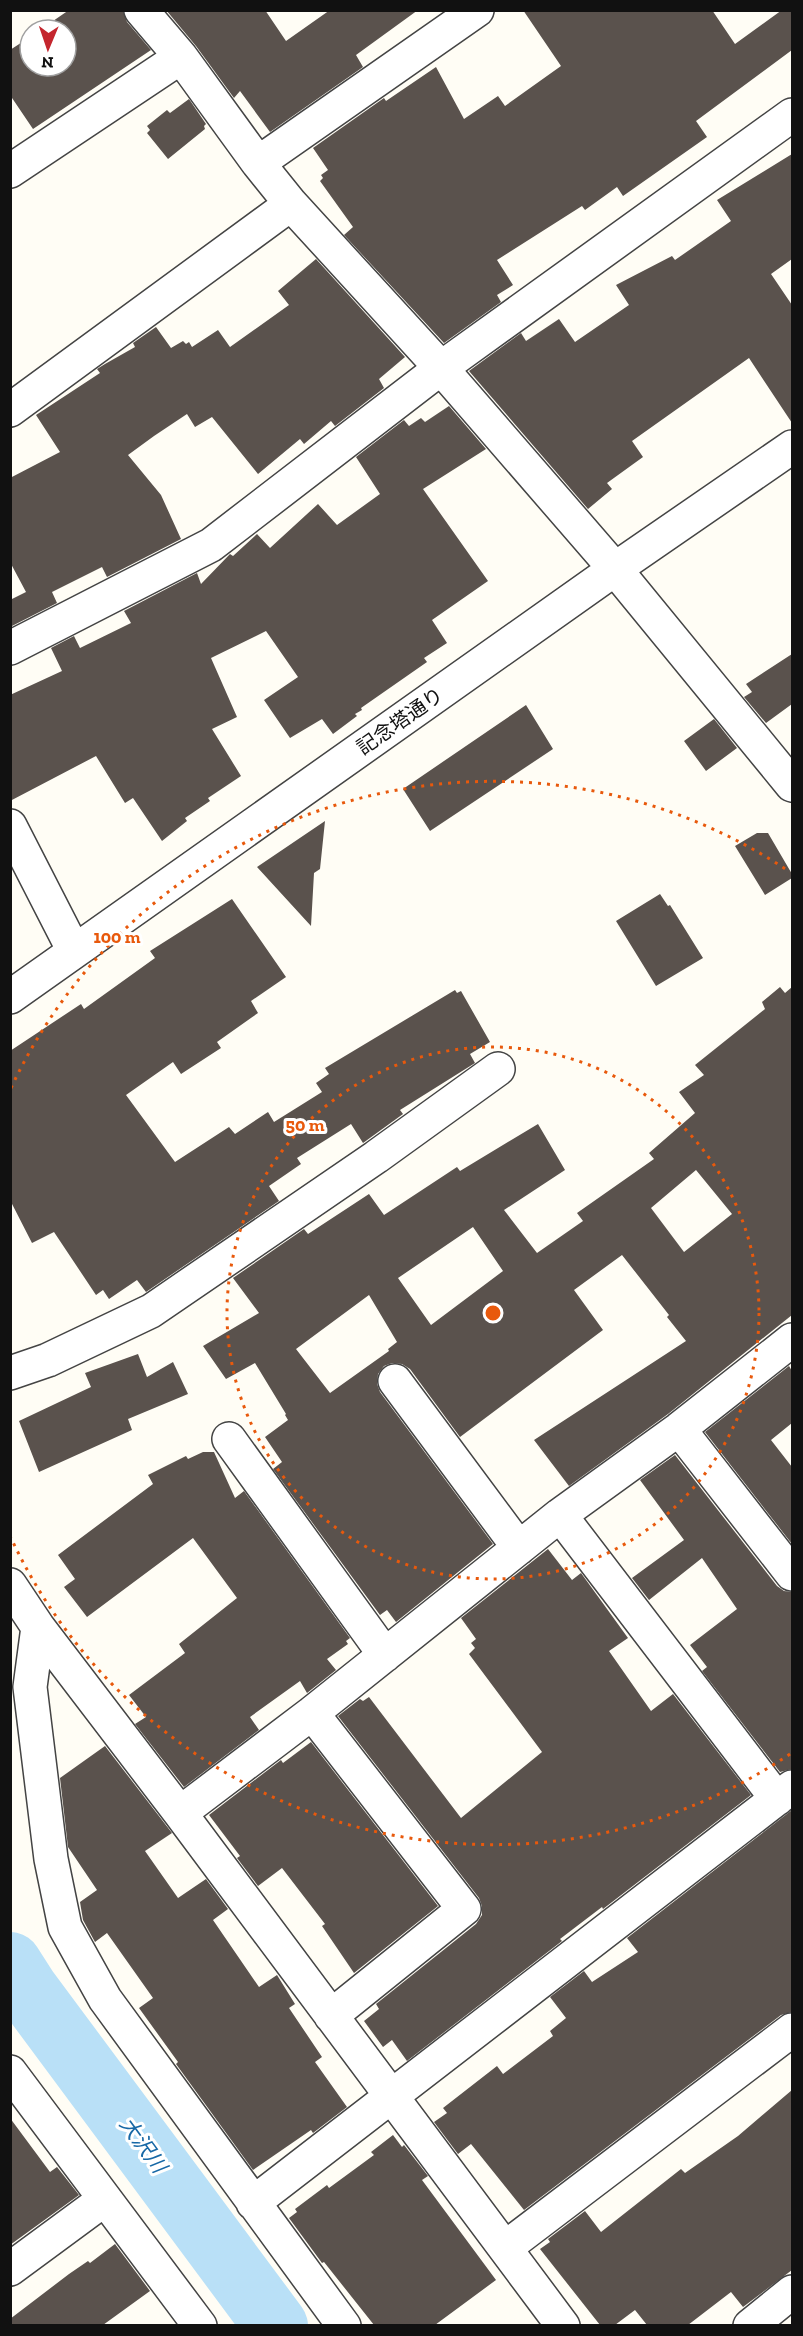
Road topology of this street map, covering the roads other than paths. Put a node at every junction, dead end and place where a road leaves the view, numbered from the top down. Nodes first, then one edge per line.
1 (141, 10) edge
2 (477, 10) edge
3 (181, 57) junction
4 (792, 114) edge
5 (258, 163) junction
6 (10, 171) edge
7 (291, 204) junction
8 (441, 368) junction
9 (10, 410) edge
10 (792, 447) edge
11 (615, 569) junction
12 (10, 648) edge
13 (789, 774) edge
14 (10, 826) edge
15 (74, 951) junction
16 (10, 997) edge
17 (498, 1069) dead end
18 (792, 1340) edge
19 (10, 1373) edge
20 (395, 1381) dead end
21 (679, 1429) junction
22 (229, 1439) dead end
23 (560, 1515) junction
24 (519, 1548) junction
25 (792, 1574) edge
26 (10, 1585) edge
27 (38, 1627) junction
28 (385, 1655) junction
29 (312, 1713) junction
30 (785, 1793) edge
31 (180, 1813) junction
32 (331, 2016) junction
33 (792, 2030) edge
34 (10, 2072) edge
35 (391, 2098) junction
36 (105, 2199) junction
37 (253, 2204) junction
38 (505, 2248) junction
39 (10, 2269) edge
40 (200, 2325) edge
41 (344, 2325) edge
42 (563, 2325) edge

1 - 3 street
2 - 5 street
3 - 5 street
3 - 6 street
4 - 8 street
5 - 7 street
7 - 8 street
7 - 9 street
8 - 11 street
8 - 12 street
10 - 11 street, 記念塔通り
11 - 13 street
11 - 15 street, 記念塔通り
14 - 15 street
15 - 16 street, 記念塔通り
17 - 19 street
18 - 21 street
20 - 24 street
21 - 23 street
21 - 25 street
22 - 28 street
23 - 24 street
23 - 30 street
24 - 28 street
26 - 27 street
27 - 31 street
27 - 37 street
28 - 29 street
29 - 31 street
29 - 32 street
30 - 35 street
31 - 32 street
32 - 35 street
33 - 38 street
34 - 36 street
35 - 37 street
35 - 38 street
36 - 39 street
36 - 40 street
37 - 41 street
38 - 42 street

